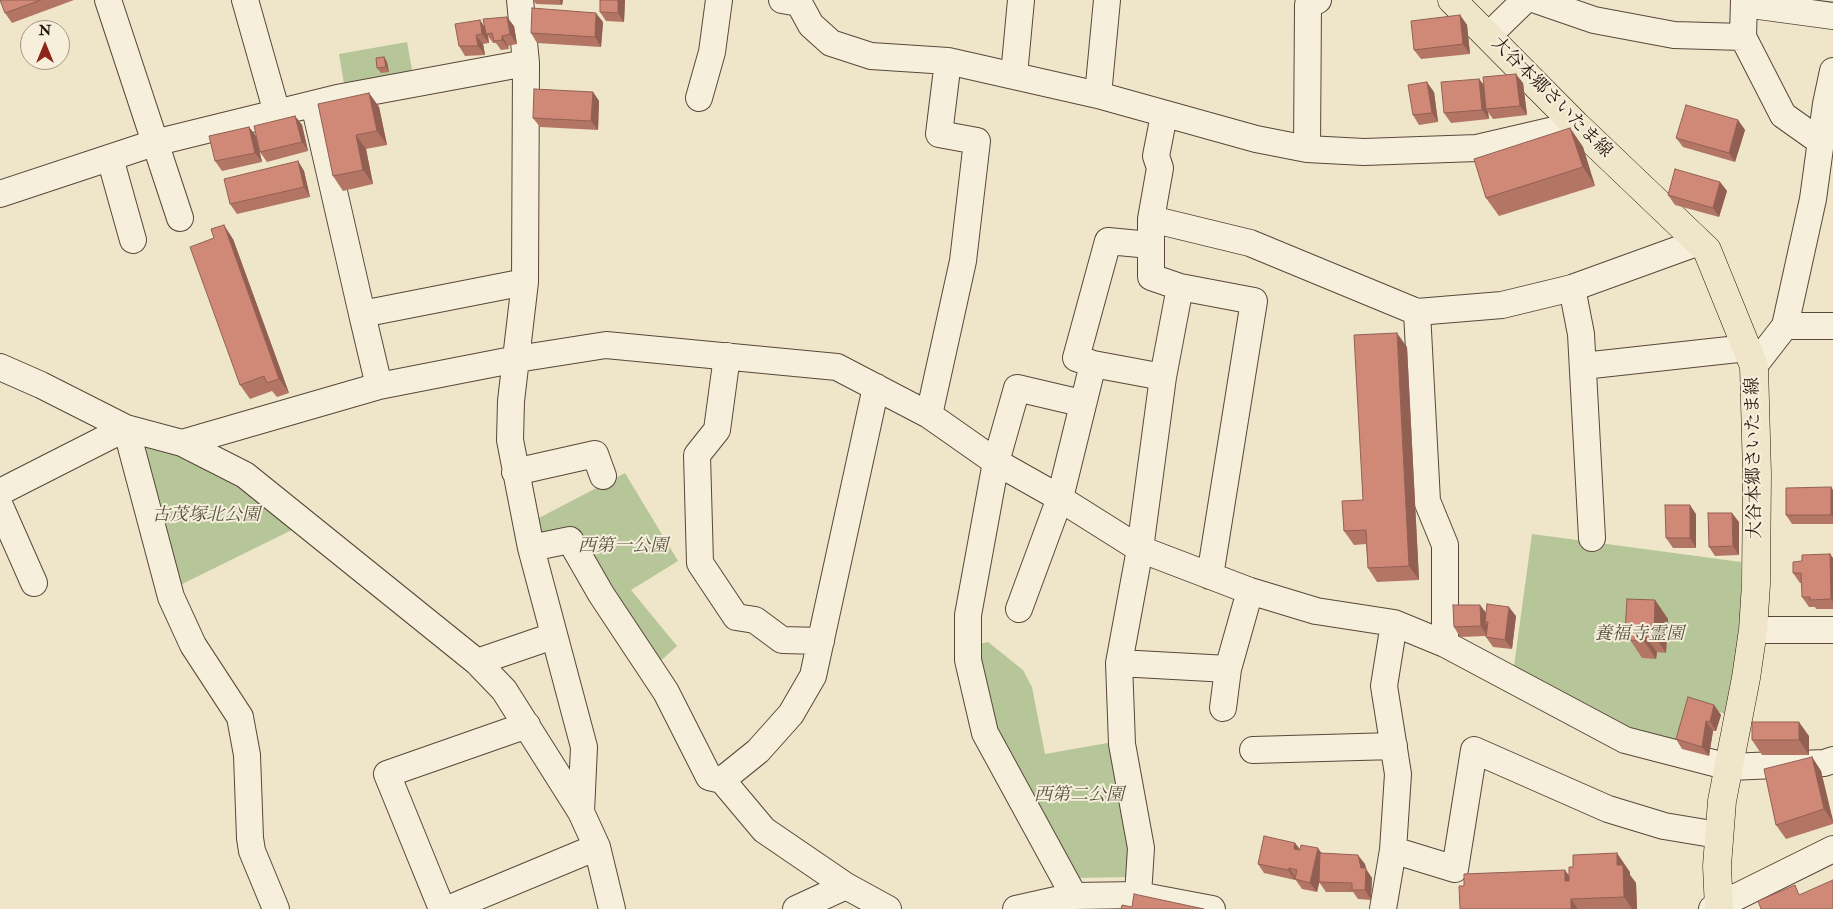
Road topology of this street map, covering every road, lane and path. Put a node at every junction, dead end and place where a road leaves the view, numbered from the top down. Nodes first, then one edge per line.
1 (108, 0) edge
2 (244, 0) edge
3 (520, 0) edge
4 (719, 0) edge
5 (782, 0) edge
6 (1021, 0) edge
7 (1107, 0) edge
8 (1318, 0) edge
9 (1452, 0) edge
10 (1525, 0) edge
11 (1536, 0) edge
12 (1744, 2) edge
13 (1833, 16) edge
14 (1488, 36) junction
15 (1743, 37) junction
16 (948, 61) junction
17 (526, 62) junction
18 (1833, 71) edge
19 (1014, 75) junction
20 (1098, 95) junction
21 (699, 98) dead end
22 (314, 104) junction
23 (277, 113) junction
24 (1164, 115) junction
25 (1576, 125) junction
26 (1821, 142) junction
27 (154, 143) junction
28 (1306, 149) junction
29 (110, 158) junction
30 (0, 194) edge
31 (180, 218) dead end
32 (1151, 219) junction
33 (133, 240) dead end
34 (1700, 242) junction
35 (1150, 246) junction
36 (525, 282) junction
37 (1180, 287) junction
38 (1572, 288) junction
39 (1417, 312) junction
40 (362, 314) junction
41 (1785, 326) junction
42 (1833, 326) edge
43 (727, 356) junction
44 (1750, 357) junction
45 (517, 359) junction
46 (1093, 364) junction
47 (1583, 366) junction
48 (0, 367) edge
49 (1164, 376) junction
50 (379, 386) junction
51 (876, 387) junction
52 (1081, 404) junction
53 (929, 415) junction
54 (126, 428) junction
55 (182, 443) junction
56 (996, 462) junction
57 (515, 472) junction
58 (603, 476) dead end
59 (0, 492) edge
60 (1060, 498) junction
61 (0, 506) edge
62 (1592, 538) dead end
63 (531, 548) junction
64 (1140, 549) junction
65 (1210, 576) junction
66 (34, 583) dead end
67 (1250, 591) junction
68 (1019, 609) dead end
69 (1394, 624) junction
70 (1753, 630) junction
71 (1833, 630) edge
72 (554, 636) junction
73 (821, 641) junction
74 (1445, 644) junction
75 (477, 662) junction
76 (1118, 663) junction
77 (1228, 669) junction
78 (1223, 708) dead end
79 (527, 724) junction
80 (1394, 746) junction
81 (1253, 750) dead end
82 (1833, 760) edge
83 (1729, 767) junction
84 (722, 780) junction
85 (581, 812) junction
86 (1718, 835) junction
87 (597, 847) junction
88 (1833, 849) edge
89 (1392, 850) junction
90 (846, 886) junction
91 (1138, 895) junction
92 (1074, 896) junction
93 (1717, 908) edge
94 (276, 909) edge
95 (442, 909) edge
96 (448, 909) edge
97 (612, 909) edge
98 (796, 909) edge
99 (888, 909) edge
100 (1016, 909) edge
101 (1212, 909) edge
102 (1383, 909) edge

1 - 27 street
2 - 23 street
3 - 17 street
4 - 21 street
5 - 16 street
6 - 19 street
7 - 20 street
8 - 28 street
9 - 14 main road, 大谷本郷さいたま線
10 - 14 street
11 - 15 street
12 - 13 street
12 - 15 street
14 - 25 main road, 大谷本郷さいたま線
15 - 26 street
16 - 19 street
16 - 53 street
17 - 22 street
17 - 36 street
18 - 26 street
19 - 20 street
20 - 24 street
22 - 23 street
22 - 40 street
23 - 27 street
24 - 28 street
24 - 32 street
25 - 28 street
25 - 34 main road, 大谷本郷さいたま線
26 - 41 street
27 - 29 street
27 - 31 street
29 - 30 street
29 - 33 street
32 - 35 street
32 - 39 street
34 - 38 street
34 - 44 main road, 大谷本郷さいたま線
35 - 37 street
35 - 46 street
36 - 40 street
36 - 45 street
37 - 49 street
37 - 65 street
38 - 39 street
38 - 47 street
39 - 74 street
40 - 50 street
41 - 42 street
41 - 44 street
43 - 45 street
43 - 51 street
43 - 73 street
44 - 47 street
44 - 70 main road, 大谷本郷さいたま線
45 - 50 street
45 - 57 street
46 - 49 street
46 - 52 street
47 - 62 street
48 - 54 street
49 - 64 street
50 - 55 street
51 - 53 street
51 - 73 street
52 - 56 street
52 - 60 street
53 - 56 street
54 - 55 street
54 - 59 street
54 - 94 street
55 - 75 street
56 - 60 street
56 - 92 street
57 - 58 street
57 - 63 street
60 - 64 street
60 - 68 street
61 - 66 street
63 - 72 street
63 - 84 street
64 - 65 street
64 - 76 street
65 - 67 street
67 - 69 street
67 - 77 street
69 - 74 street
69 - 80 street
70 - 71 street
70 - 83 main road, 大谷本郷さいたま線
72 - 75 street
72 - 85 street
73 - 84 street
74 - 83 street
75 - 79 street
76 - 77 street
76 - 91 street
77 - 78 street
79 - 85 street
79 - 95 street
80 - 81 street
80 - 89 street
82 - 83 street
83 - 86 main road, 大谷本郷さいたま線
84 - 90 street
85 - 87 street
86 - 89 street
86 - 93 main road, 大谷本郷さいたま線
87 - 96 street
87 - 97 street
88 - 93 street
89 - 102 street
90 - 98 street
90 - 99 street
91 - 92 street
91 - 101 street
92 - 100 street

